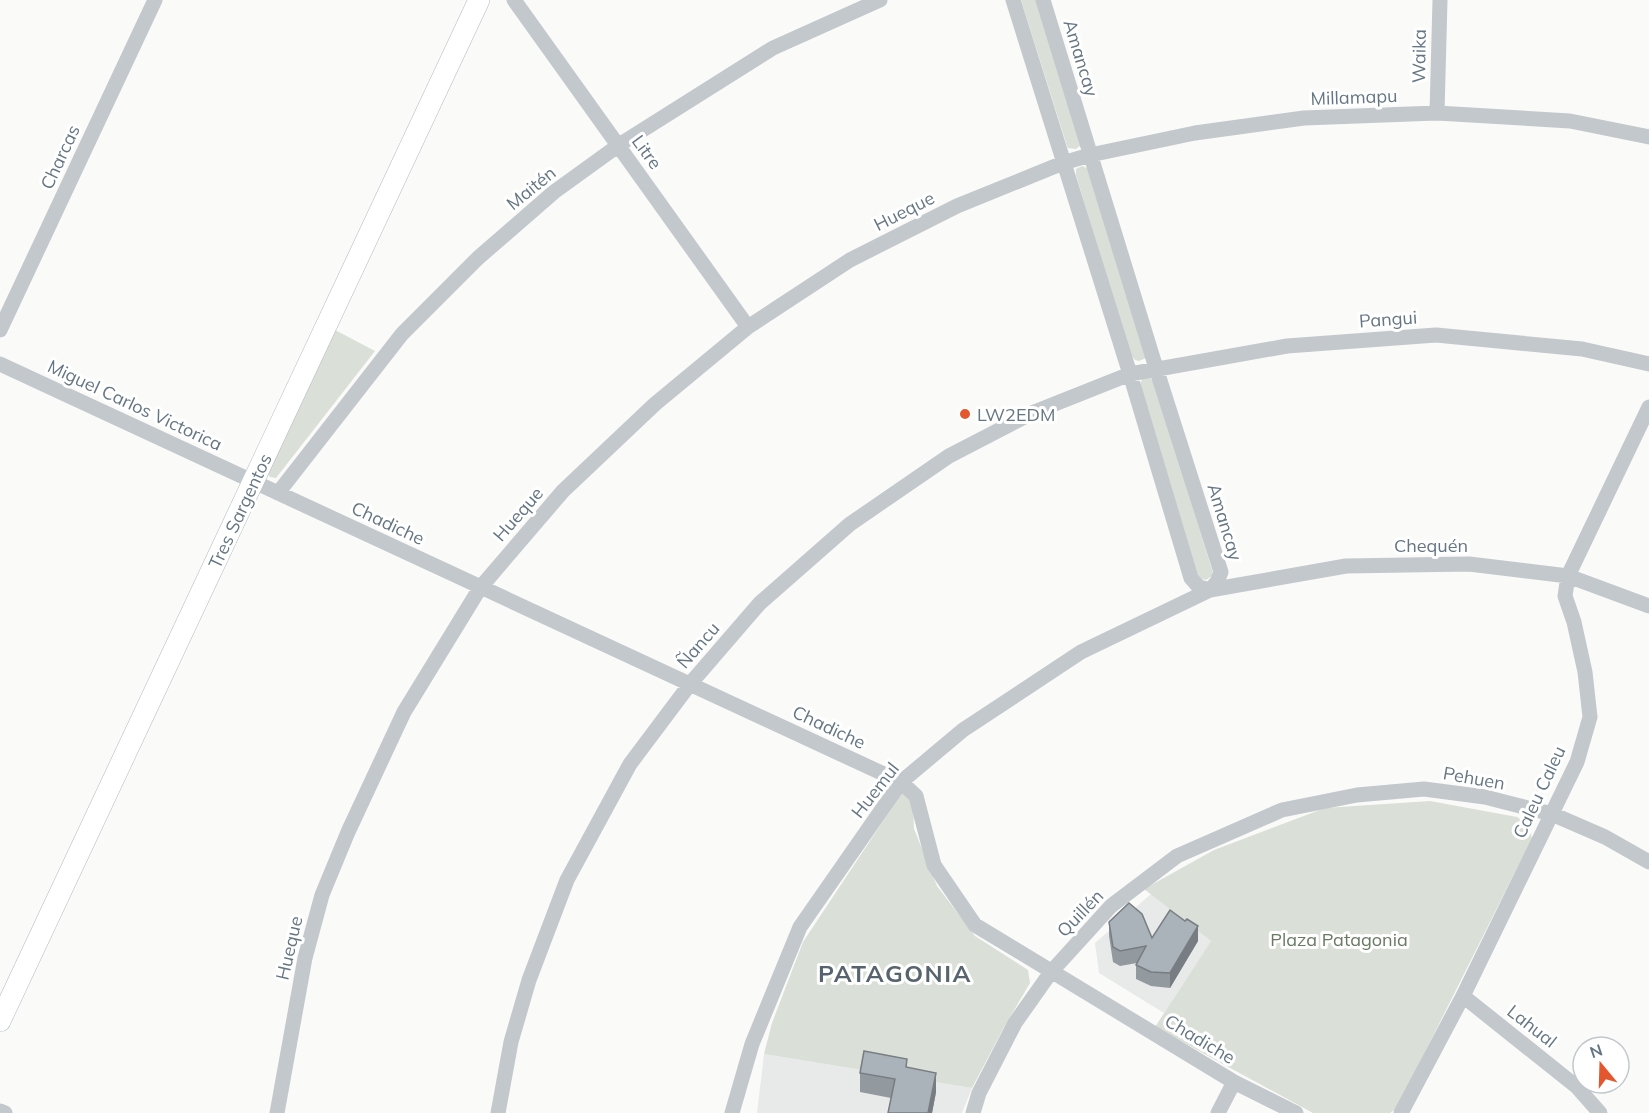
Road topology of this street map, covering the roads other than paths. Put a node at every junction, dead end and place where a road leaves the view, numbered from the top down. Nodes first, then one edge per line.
1 (155, 0) edge
2 (479, 0) edge
3 (514, 0) edge
4 (880, 0) edge
5 (1013, 0) edge
6 (1043, 0) edge
7 (1440, 0) edge
8 (1437, 113) junction
9 (1649, 137) edge
10 (619, 145) junction
11 (1090, 155) junction
12 (1063, 163) junction
13 (748, 327) junction
14 (0, 330) edge
15 (0, 364) edge
16 (1649, 364) edge
17 (1156, 368) junction
18 (1130, 374) junction
19 (1649, 407) edge
20 (254, 481) junction
21 (278, 493) junction
22 (1568, 576) junction
23 (480, 588) junction
24 (1210, 590) junction
25 (1649, 606) edge
26 (690, 684) junction
27 (901, 782) junction
28 (1282, 810) joint
29 (1552, 814) junction
30 (1649, 862) edge
31 (1051, 972) junction
32 (1463, 996) junction
33 (0, 1022) edge
34 (1234, 1082) junction
35 (0, 1111) edge
36 (5, 1113) edge
37 (277, 1113) edge
38 (498, 1113) edge
39 (732, 1113) edge
40 (974, 1113) edge
41 (1218, 1113) edge
42 (1296, 1113) edge
43 (1401, 1113) edge
44 (1600, 1113) edge

1 - 14 street, Charcas
2 - 20 street, Tres Sargentos
3 - 10 street, Litre
4 - 10 street, Maitén
5 - 12 street
6 - 11 street, Amancay
7 - 8 street, Waika
8 - 9 street, Millamapu
8 - 11 street, Millamapu
10 - 13 street, Litre
10 - 21 street, Maitén
11 - 12 street, Millamapu
11 - 17 street, Amancay
12 - 13 street, Hueque
12 - 18 street
13 - 23 street, Hueque
15 - 20 street, Miguel Carlos Victorica
16 - 17 street, Pangui
17 - 18 street, Pangui
17 - 24 street, Amancay
18 - 24 street
18 - 26 street, Ñancu
19 - 22 street, Caleu Caleu
20 - 21 street, Chadiche
20 - 33 street, Tres Sargentos
21 - 23 street, Chadiche
22 - 24 street, Chequén
22 - 25 street, Chequén
22 - 29 street, Caleu Caleu
23 - 26 street, Chadiche
23 - 37 street, Hueque
24 - 27 street, Huemul
26 - 27 street, Chadiche
26 - 38 street, Ñancu
27 - 31 street, Chadiche
27 - 39 street, Huemul
28 - 29 street, Pehuen
28 - 31 street, Quillén
29 - 30 street, Pehuen
29 - 32 street, Caleu Caleu
31 - 34 street, Chadiche
31 - 40 street, Quillén
32 - 43 street, Caleu Caleu
32 - 44 street, Lahual
34 - 41 street
34 - 42 street, Chadiche
35 - 36 street

